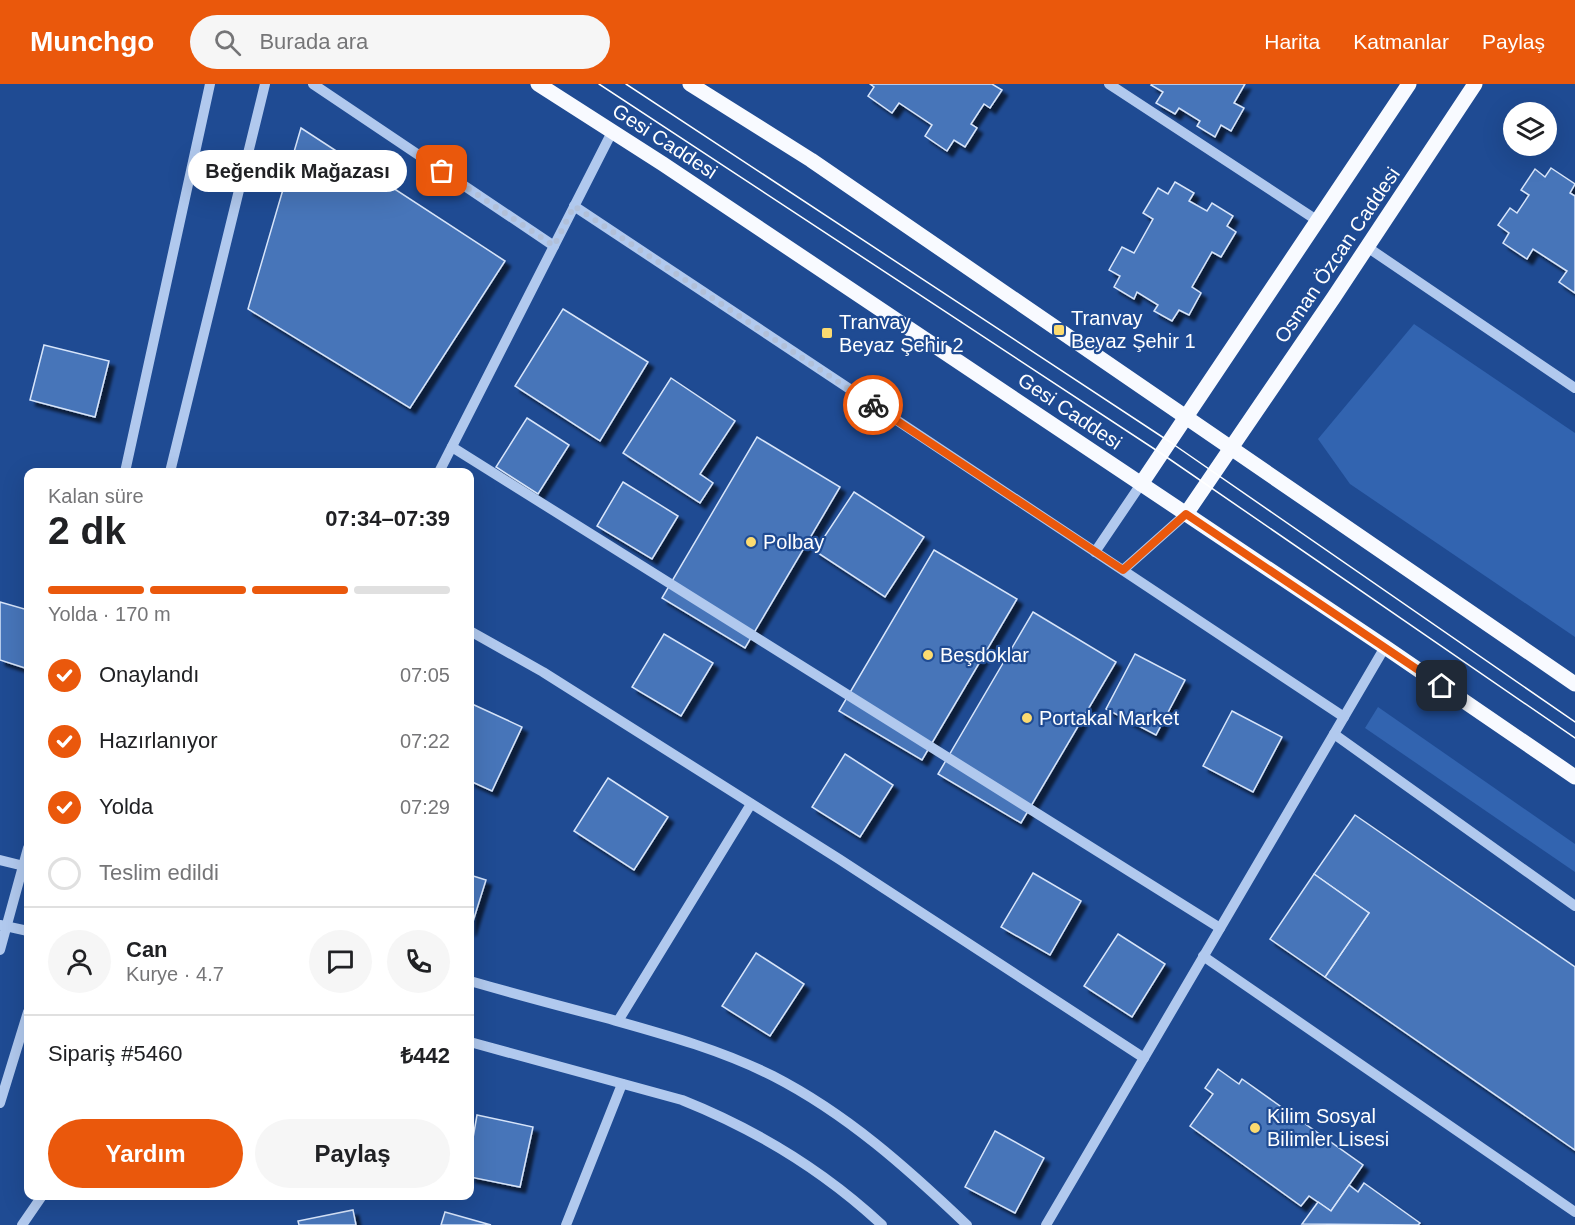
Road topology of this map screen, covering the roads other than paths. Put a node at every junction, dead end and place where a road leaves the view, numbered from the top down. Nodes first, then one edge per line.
1 (210, 84) edge
2 (265, 84) edge
3 (313, 84) edge
4 (538, 84) edge
5 (690, 84) edge
6 (1109, 84) edge
7 (1409, 84) edge
8 (1475, 84) edge
9 (612, 132) junction
10 (574, 206) junction
11 (1318, 221) junction
12 (554, 246) junction
13 (1367, 247) junction
14 (1575, 388) edge
15 (1187, 418) junction
16 (452, 447) junction
17 (1231, 448) junction
18 (126, 468) edge
19 (171, 468) edge
20 (441, 468) edge
21 (1141, 484) junction
22 (1186, 514) junction
23 (1095, 552) junction
24 (1123, 570) junction
25 (474, 633) edge
26 (1385, 646) junction
27 (1575, 684) edge
28 (1344, 717) junction
29 (1334, 734) junction
30 (1575, 777) edge
31 (751, 804) junction
32 (0, 860) edge
33 (24, 866) edge
34 (24, 871) edge
35 (1575, 906) edge
36 (3, 926) edge
37 (1220, 928) junction
38 (24, 931) edge
39 (0, 950) edge
40 (1203, 956) junction
41 (474, 982) edge
42 (618, 1021) junction
43 (24, 1025) edge
44 (474, 1043) edge
45 (1144, 1058) junction
46 (622, 1084) junction
47 (0, 1103) edge
48 (39, 1200) edge
49 (1575, 1212) edge
50 (22, 1225) edge
51 (566, 1225) edge
52 (882, 1225) edge
53 (967, 1225) edge
54 (1046, 1225) edge

1 - 18 street
2 - 19 street
3 - 12 street
4 - 9 main road, Gesi Caddesi
5 - 15 main road
6 - 11 street
7 - 11 main road, Osman Özcan Caddesi
8 - 13 main road, Osman Özcan Caddesi
9 - 10 street
9 - 21 main road, Gesi Caddesi
10 - 12 street
10 - 23 street
11 - 15 main road, Osman Özcan Caddesi
12 - 16 street
13 - 14 street
13 - 17 main road, Osman Özcan Caddesi
15 - 17 main road
15 - 21 main road, Osman Özcan Caddesi
16 - 20 street
16 - 37 street
17 - 22 main road, Osman Özcan Caddesi
17 - 27 main road
21 - 22 main road, Gesi Caddesi
21 - 23 street
22 - 24 street
22 - 26 main road, Gesi Caddesi
23 - 24 street
24 - 28 street
25 - 31 street
26 - 28 street
26 - 30 main road, Gesi Caddesi
28 - 29 street
29 - 35 street
29 - 37 street
31 - 42 street
31 - 45 street
32 - 33 street
34 - 36 street
36 - 38 street
36 - 39 street
37 - 40 street
40 - 45 street
40 - 49 street
41 - 42 street
42 - 53 street
43 - 47 street
44 - 46 street
45 - 54 street
46 - 51 street
46 - 52 street
48 - 50 street

